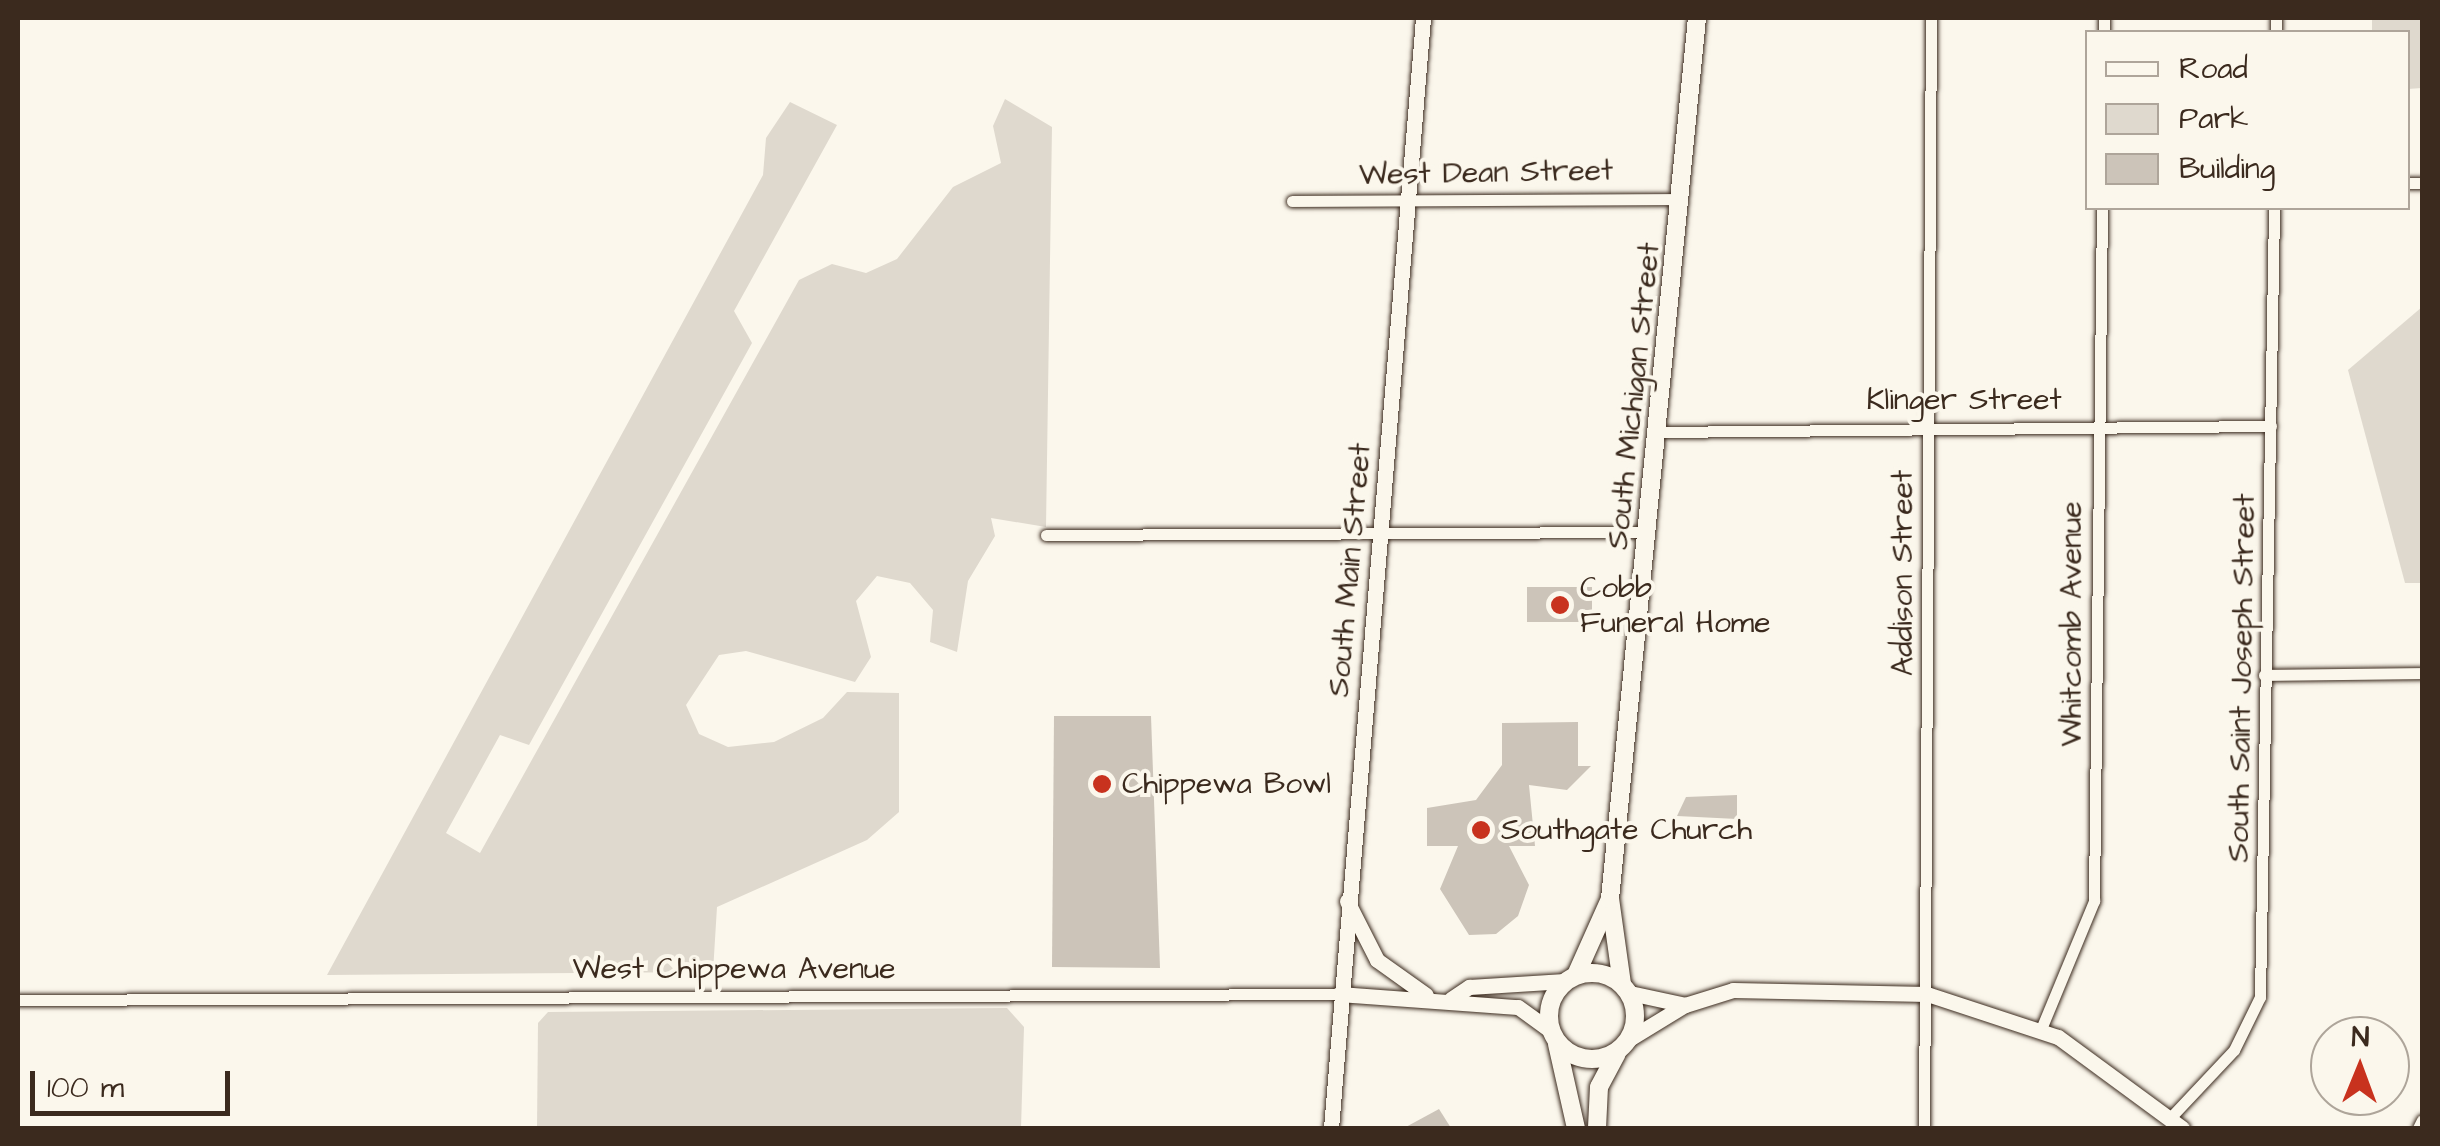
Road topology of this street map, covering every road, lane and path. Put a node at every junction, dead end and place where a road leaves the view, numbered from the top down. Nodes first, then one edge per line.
1 (1423, 18) edge
2 (1696, 18) edge
3 (1931, 18) edge
4 (1408, 198) junction
5 (1681, 199) junction
6 (1292, 201) dead end
7 (2102, 210) edge
8 (2274, 210) edge
9 (1928, 423) junction
10 (2099, 426) junction
11 (2271, 426) junction
12 (1657, 432) junction
13 (1382, 532) junction
14 (1648, 532) junction
15 (1046, 536) dead end
16 (2422, 673) edge
17 (2264, 674) junction
18 (1346, 897) junction
19 (1610, 899) junction
20 (1571, 978) junction
21 (1626, 988) junction
22 (1338, 994) junction
23 (1926, 994) junction
24 (1428, 997) junction
25 (1452, 999) junction
26 (18, 1000) edge
27 (1685, 1005) junction
28 (2041, 1029) junction
29 (1553, 1034) junction
30 (1623, 1046) junction
31 (2422, 1120) edge
32 (2176, 1123) edge
33 (1331, 1128) edge
34 (1576, 1128) edge
35 (1597, 1128) edge
36 (1924, 1128) edge
37 (2418, 1128) edge

1 - 4 main road, South Main Street
2 - 5 main road, South Michigan Street
3 - 9 street, Addison Street
4 - 5 street, West Dean Street
4 - 6 street, West Dean Street
4 - 13 main road, South Main Street
5 - 12 main road, South Michigan Street
7 - 10 street, Whitcomb Avenue
8 - 11 street, South Saint Joseph Street
9 - 10 street, Klinger Street
9 - 12 street, Klinger Street
9 - 23 street, Addison Street
10 - 11 street, Klinger Street
10 - 28 street, Whitcomb Avenue
11 - 17 street, South Saint Joseph Street
12 - 14 main road, South Michigan Street
13 - 14 street
13 - 15 street
13 - 18 main road, South Main Street
14 - 19 main road, South Michigan Street
16 - 17 street
17 - 32 street, South Saint Joseph Street
18 - 22 main road, South Main Street
18 - 24 main road
19 - 20 main road, South Michigan Street
19 - 21 main road, South Michigan Street
20 - 21 main road
20 - 25 main road, West Chippewa Avenue
20 - 29 main road
21 - 27 main road
21 - 30 main road
22 - 24 main road, West Chippewa Avenue
22 - 26 street, West Chippewa Avenue
22 - 33 main road, South Main Street
23 - 27 main road
23 - 28 main road
23 - 36 street, Addison Street
24 - 25 main road, West Chippewa Avenue
25 - 29 main road, West Chippewa Avenue
27 - 30 main road
28 - 32 main road
29 - 30 main road
29 - 34 main road
30 - 35 main road
31 - 37 street

